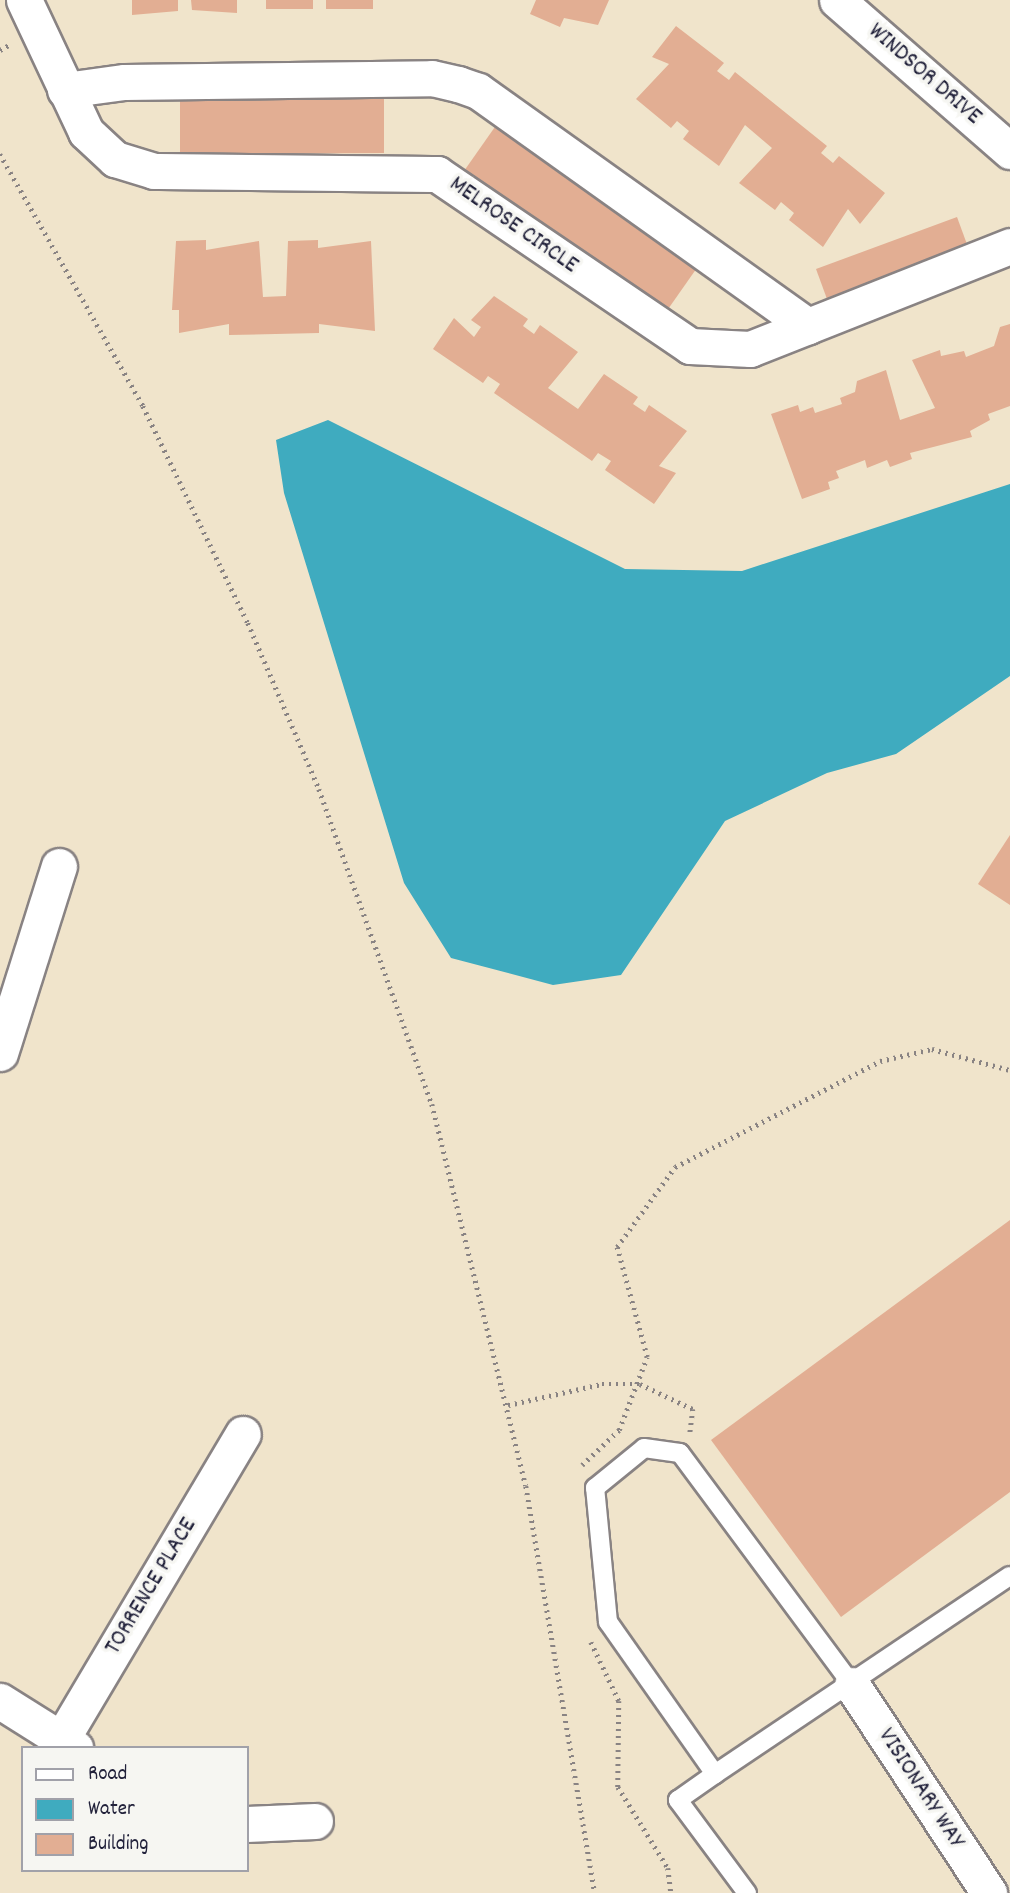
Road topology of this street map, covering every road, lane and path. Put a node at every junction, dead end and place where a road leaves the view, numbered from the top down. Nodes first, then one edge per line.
1 (24, 0) edge
2 (837, 0) edge
3 (65, 90) junction
4 (1010, 150) edge
5 (0, 154) edge
6 (1010, 246) edge
7 (808, 326) junction
8 (60, 866) dead end
9 (0, 1053) edge
10 (1010, 1070) edge
11 (640, 1384) junction
12 (508, 1405) junction
13 (243, 1434) dead end
14 (680, 1453) junction
15 (576, 1471) dead end
16 (1010, 1576) edge
17 (588, 1635) dead end
18 (852, 1685) junction
19 (0, 1701) edge
20 (68, 1744) edge
21 (715, 1773) junction
22 (315, 1821) dead end
23 (248, 1824) edge
24 (595, 1893) edge
25 (671, 1893) edge
26 (747, 1893) edge
27 (989, 1893) edge

1 - 3 street, MELROSE CIRCLE
2 - 4 street, WINDSOR DRIVE
3 - 7 street
3 - 7 street, MELROSE CIRCLE
5 - 12 path
6 - 7 street, MELROSE CIRCLE
8 - 9 street
10 - 11 path
11 - 12 path
11 - 14 path
11 - 15 path
12 - 24 path
13 - 20 street, TORRENCE PLACE
14 - 18 lane
14 - 21 lane
16 - 18 lane
17 - 25 path
18 - 21 lane
18 - 27 street, VISIONARY WAY
19 - 20 street
21 - 26 lane
22 - 23 street

